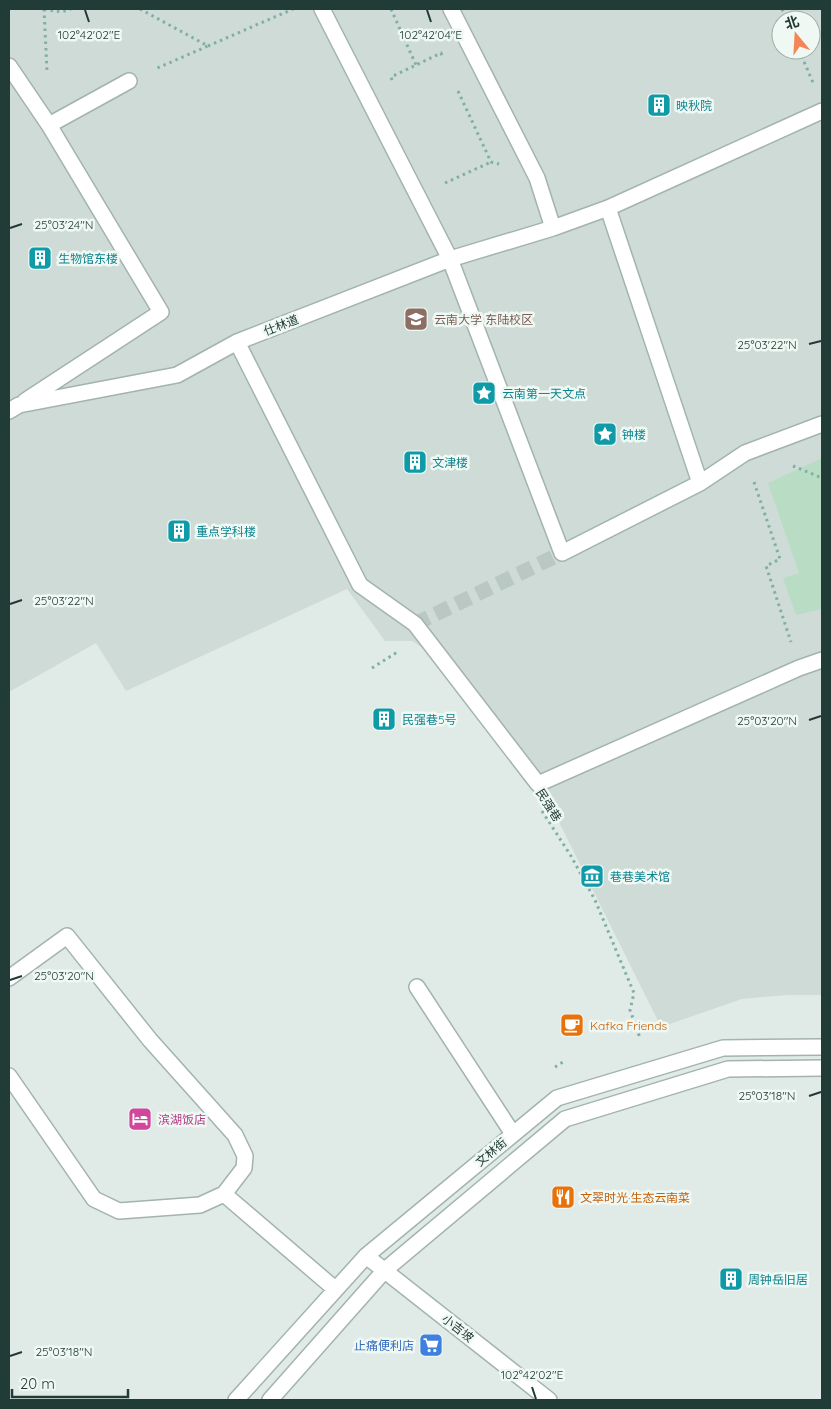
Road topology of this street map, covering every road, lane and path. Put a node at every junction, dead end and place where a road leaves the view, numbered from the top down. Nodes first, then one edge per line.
1 (44, 9) edge
2 (71, 9) edge
3 (140, 9) edge
4 (293, 9) edge
5 (322, 9) edge
6 (391, 9) edge
7 (451, 9) edge
8 (208, 46) junction
9 (803, 60) edge
10 (445, 62) dead end
11 (416, 65) junction
12 (9, 66) edge
13 (47, 76) dead end
14 (129, 80) joint
15 (395, 86) dead end
16 (815, 87) dead end
17 (458, 90) dead end
18 (822, 111) edge
19 (49, 125) junction
20 (491, 162) junction
21 (440, 174) dead end
22 (537, 178) junction
23 (608, 208) junction
24 (553, 228) junction
25 (450, 259) junction
26 (237, 342) junction
27 (14, 408) edge
28 (822, 424) edge
29 (752, 476) dead end
30 (700, 483) junction
31 (404, 650) dead end
32 (822, 660) edge
33 (372, 668) dead end
34 (799, 668) junction
35 (540, 807) dead end
36 (9, 978) edge
37 (417, 987) dead end
38 (640, 1038) dead end
39 (822, 1047) edge
40 (822, 1068) edge
41 (9, 1076) edge
42 (513, 1134) junction
43 (224, 1194) junction
44 (366, 1256) junction
45 (385, 1270) junction
46 (335, 1289) junction
47 (236, 1400) edge
48 (270, 1400) edge
49 (549, 1400) edge

1 - 2 path
1 - 13 path
3 - 8 path
4 - 8 path
5 - 25 street
6 - 11 path
7 - 22 street
8 - 14 path
9 - 16 path
10 - 11 path
11 - 15 path
12 - 19 street
14 - 19 street
17 - 20 path
18 - 23 street, 仕林道
19 - 27 street
20 - 21 path
20 - 22 path
22 - 24 street
23 - 24 street, 仕林道
23 - 30 street
24 - 25 street, 仕林道
25 - 26 street, 仕林道
25 - 30 street
26 - 27 street, 仕林道
26 - 34 street
28 - 30 street
29 - 34 path
31 - 33 path
32 - 34 street
35 - 38 path, 民强巷
36 - 43 street
37 - 42 street
39 - 42 street, 文林街
40 - 45 street, 文林街
41 - 43 street
42 - 44 street, 文林街
43 - 46 street
44 - 45 street, 小吉坡
44 - 46 street, 文林街
45 - 48 street, 文林街
45 - 49 street, 小吉坡
46 - 47 street, 文林街

